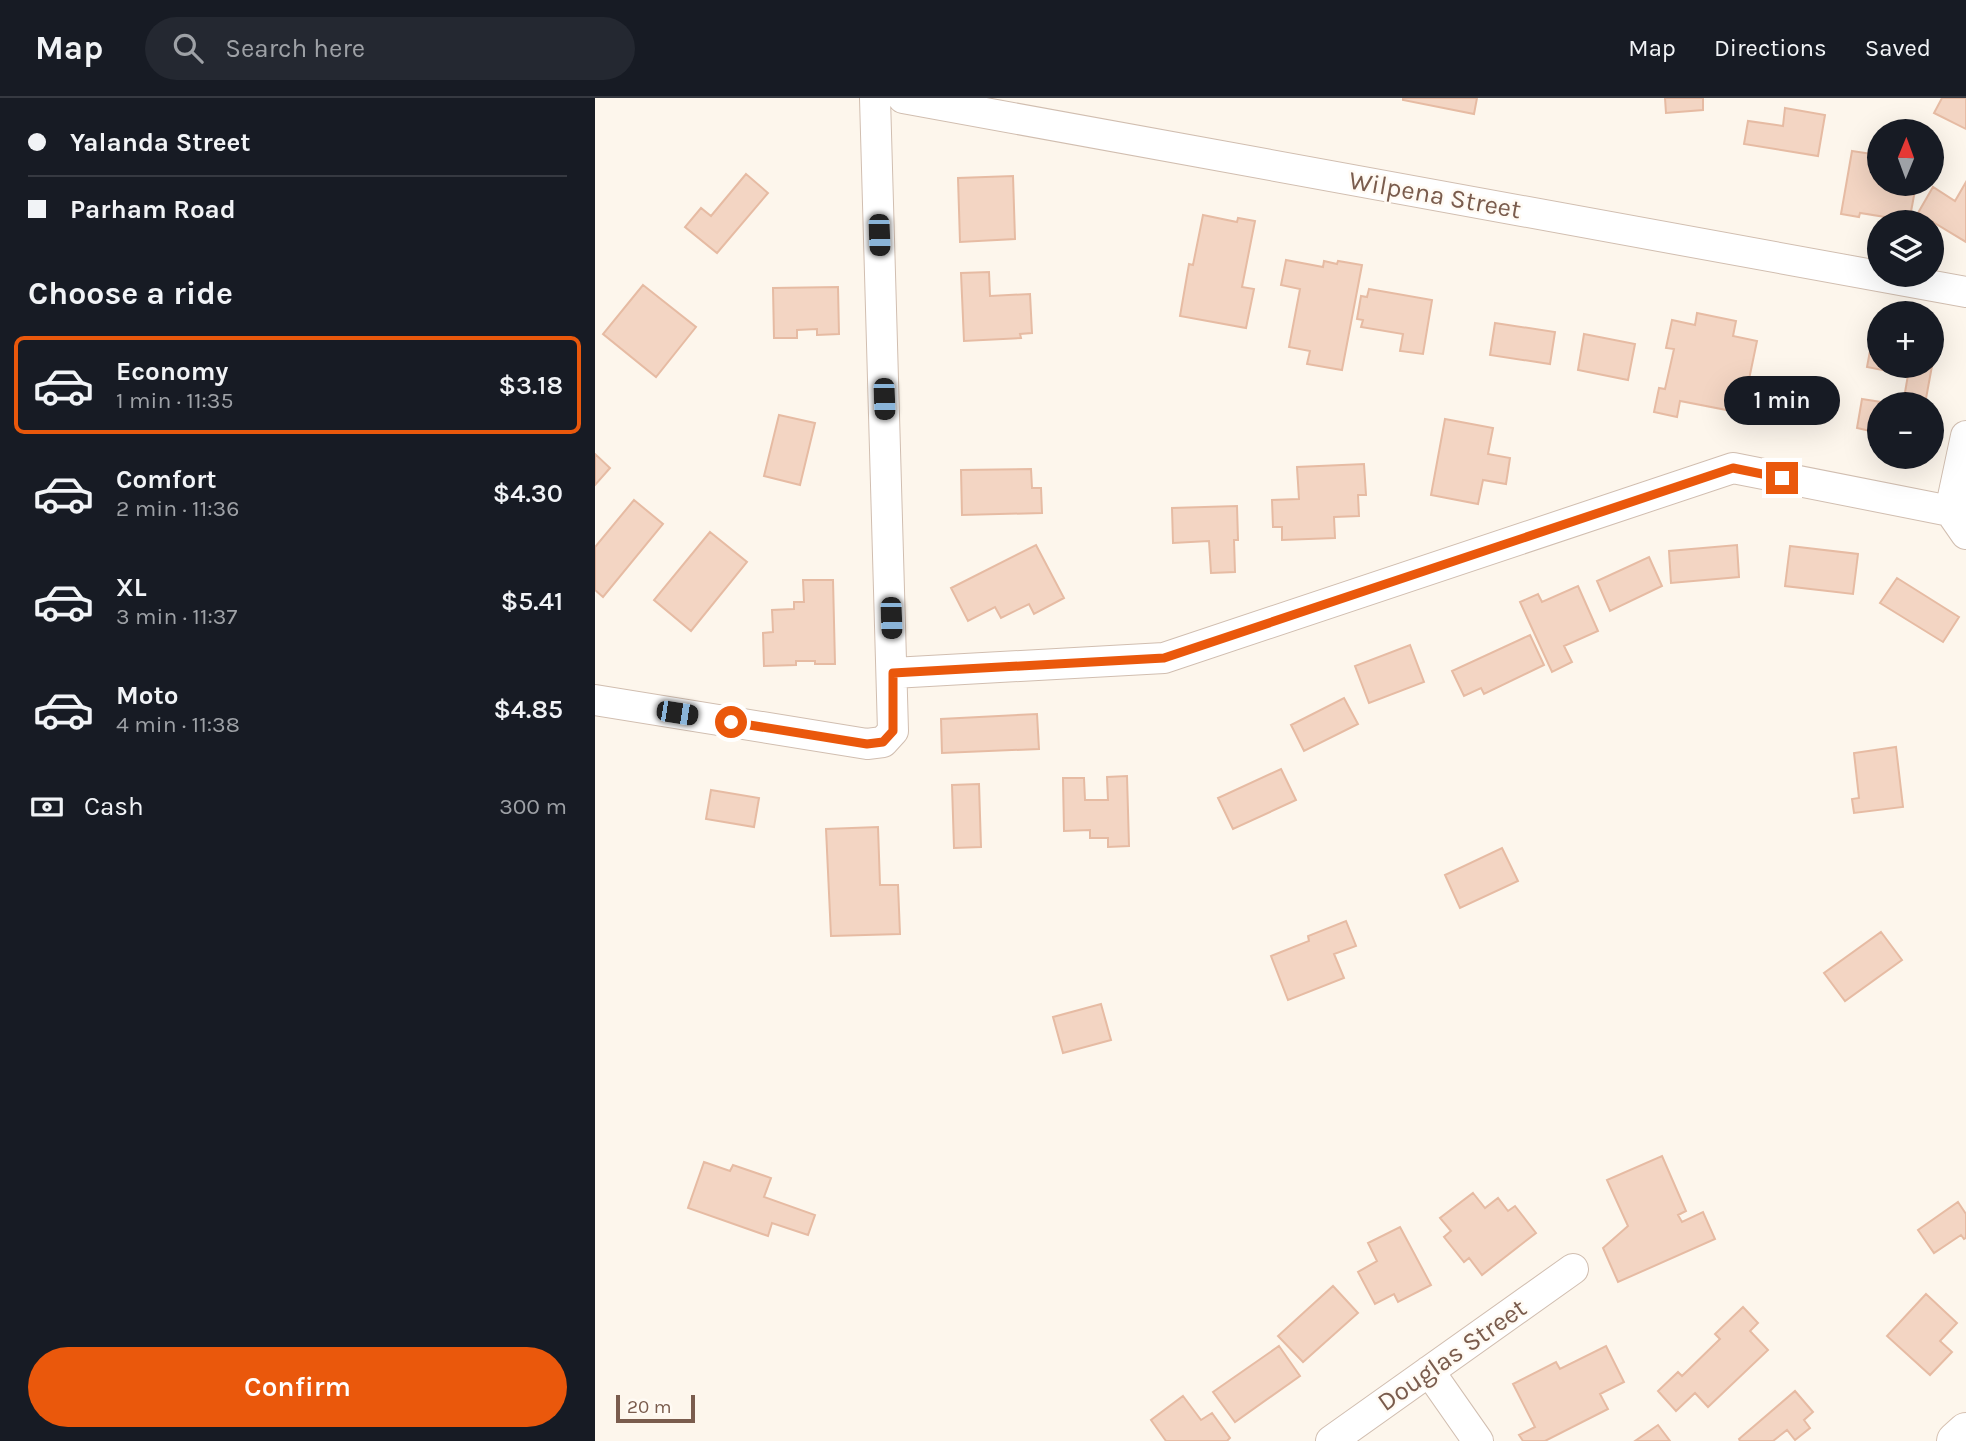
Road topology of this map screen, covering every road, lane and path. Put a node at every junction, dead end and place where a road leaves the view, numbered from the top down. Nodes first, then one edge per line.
1 (874, 98) edge
2 (903, 98) edge
3 (1966, 292) edge
4 (1966, 436) edge
5 (1958, 523) edge
6 (893, 673) junction
7 (595, 700) edge
8 (1573, 1269) dead end
9 (1429, 1371) junction
10 (1966, 1432) edge
11 (1331, 1441) edge
12 (1478, 1441) edge
13 (1956, 1441) edge

1 - 6 street
2 - 3 street, Wilpena Street
4 - 5 street
5 - 6 street
6 - 7 street
8 - 9 street, Douglas Street
9 - 11 street, Douglas Street
9 - 12 street
10 - 13 main road

